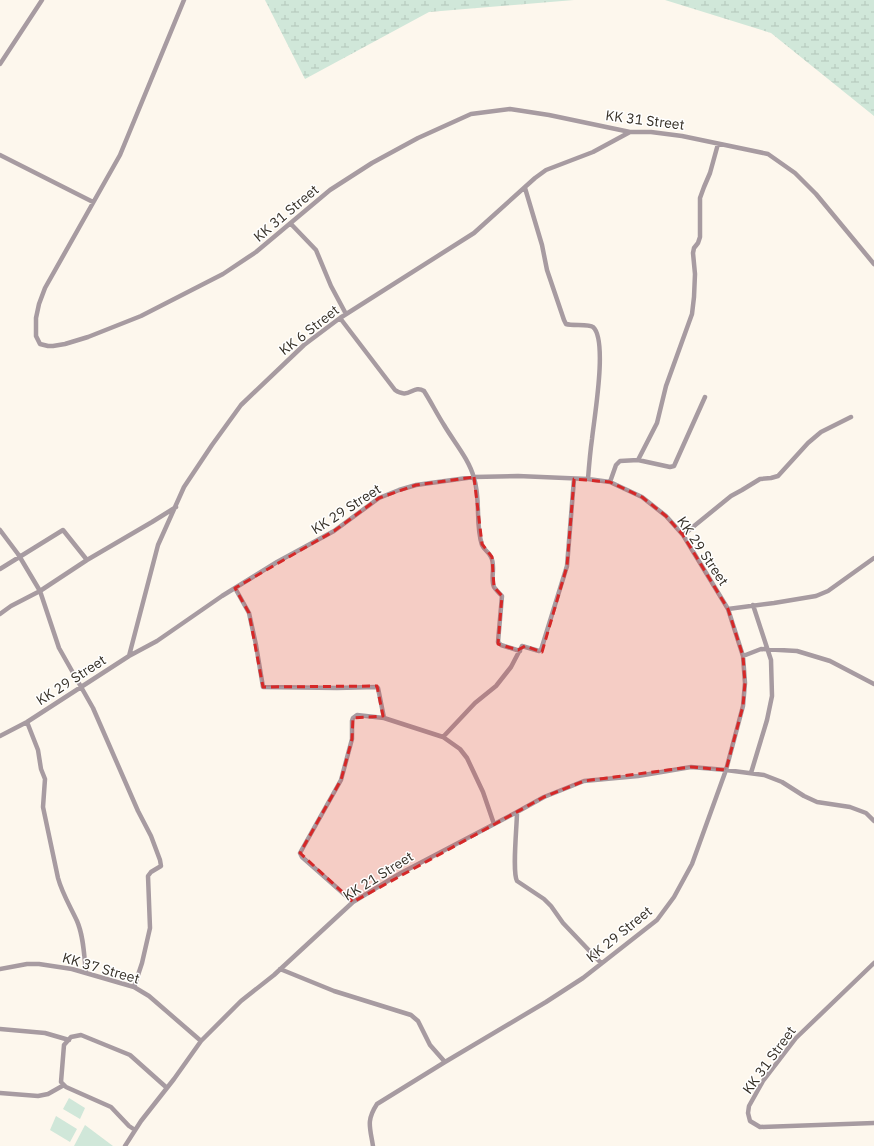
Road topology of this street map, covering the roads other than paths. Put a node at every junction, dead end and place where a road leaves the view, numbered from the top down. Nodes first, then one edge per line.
1 (42, 0) edge
2 (184, 0) edge
3 (0, 64) edge
4 (630, 132) junction
5 (718, 144) junction
6 (0, 155) edge
7 (525, 188) junction
8 (93, 202) junction
9 (290, 224) junction
10 (874, 264) edge
11 (346, 314) junction
12 (340, 318) junction
13 (705, 397) dead end
14 (851, 417) dead end
15 (638, 460) junction
16 (474, 477) junction
17 (574, 479) junction
18 (588, 479) junction
19 (610, 482) junction
20 (176, 507) junction
21 (0, 530) edge
22 (683, 535) junction
23 (20, 557) junction
24 (874, 558) edge
25 (87, 560) junction
26 (0, 569) edge
27 (235, 588) junction
28 (40, 591) junction
29 (753, 605) junction
30 (728, 609) junction
31 (0, 614) edge
32 (767, 649) junction
33 (520, 651) junction
34 (130, 656) junction
35 (743, 656) junction
36 (874, 684) edge
37 (81, 686) junction
38 (384, 718) junction
39 (26, 722) junction
40 (0, 736) edge
41 (443, 737) junction
42 (726, 770) junction
43 (751, 773) junction
44 (517, 812) junction
45 (874, 820) edge
46 (494, 824) junction
47 (353, 902) junction
48 (601, 963) junction
49 (874, 964) edge
50 (0, 969) edge
51 (280, 969) junction
52 (86, 973) junction
53 (134, 987) junction
54 (0, 1029) edge
55 (69, 1040) junction
56 (201, 1042) junction
57 (444, 1062) junction
58 (64, 1085) junction
59 (167, 1088) junction
60 (0, 1093) edge
61 (874, 1123) edge
62 (135, 1130) junction
63 (125, 1146) edge
64 (373, 1146) edge

1 - 3 street
2 - 8 street, KK 31 Street
4 - 5 street, KK 31 Street
4 - 7 street, KK 6 Street
4 - 9 street, KK 31 Street
5 - 10 street, KK 31 Street
5 - 15 street
6 - 8 street
7 - 11 street, KK 6 Street
7 - 18 street
8 - 9 street, KK 31 Street
9 - 11 street
11 - 12 street, KK 6 Street
12 - 16 street
12 - 20 street, KK 6 Street
13 - 15 street
14 - 22 street
15 - 19 street
16 - 17 street, KK 29 Street
16 - 27 street, KK 29 Street
16 - 33 street
17 - 18 street, KK 29 Street
17 - 33 street
18 - 19 street, KK 29 Street
19 - 22 street, KK 29 Street
20 - 25 street
20 - 34 street, KK 6 Street
21 - 23 street
22 - 30 street, KK 29 Street
23 - 25 street
23 - 26 street
23 - 28 street
24 - 29 street
25 - 28 street
27 - 34 street, KK 29 Street
27 - 38 street
28 - 31 street
28 - 37 street
29 - 30 street
29 - 32 street
30 - 35 street, KK 29 Street
32 - 35 street
32 - 36 street
32 - 43 street
33 - 41 street
34 - 37 street, KK 29 Street
35 - 42 street, KK 29 Street
37 - 39 street, KK 29 Street
37 - 53 street
38 - 41 street
38 - 47 street
39 - 40 street, KK 29 Street
39 - 52 street
41 - 46 street
42 - 43 street, KK 21 Street
42 - 44 street, KK 21 Street
42 - 48 street, KK 29 Street
43 - 45 street, KK 21 Street
44 - 46 street, KK 21 Street
44 - 48 street
46 - 47 street, KK 21 Street
47 - 51 street, KK 21 Street
48 - 57 street, KK 29 Street
49 - 61 street, KK 31 Street
50 - 52 street, KK 37 Street
51 - 56 street, KK 21 Street
51 - 57 street
52 - 53 street, KK 37 Street
53 - 56 street, KK 37 Street
54 - 55 street
55 - 58 street
55 - 59 street
56 - 59 street, KK 21 Street
57 - 64 street, KK 29 Street
58 - 60 street
58 - 62 street
59 - 62 street, KK 21 Street
62 - 63 street, KK 21 Street

